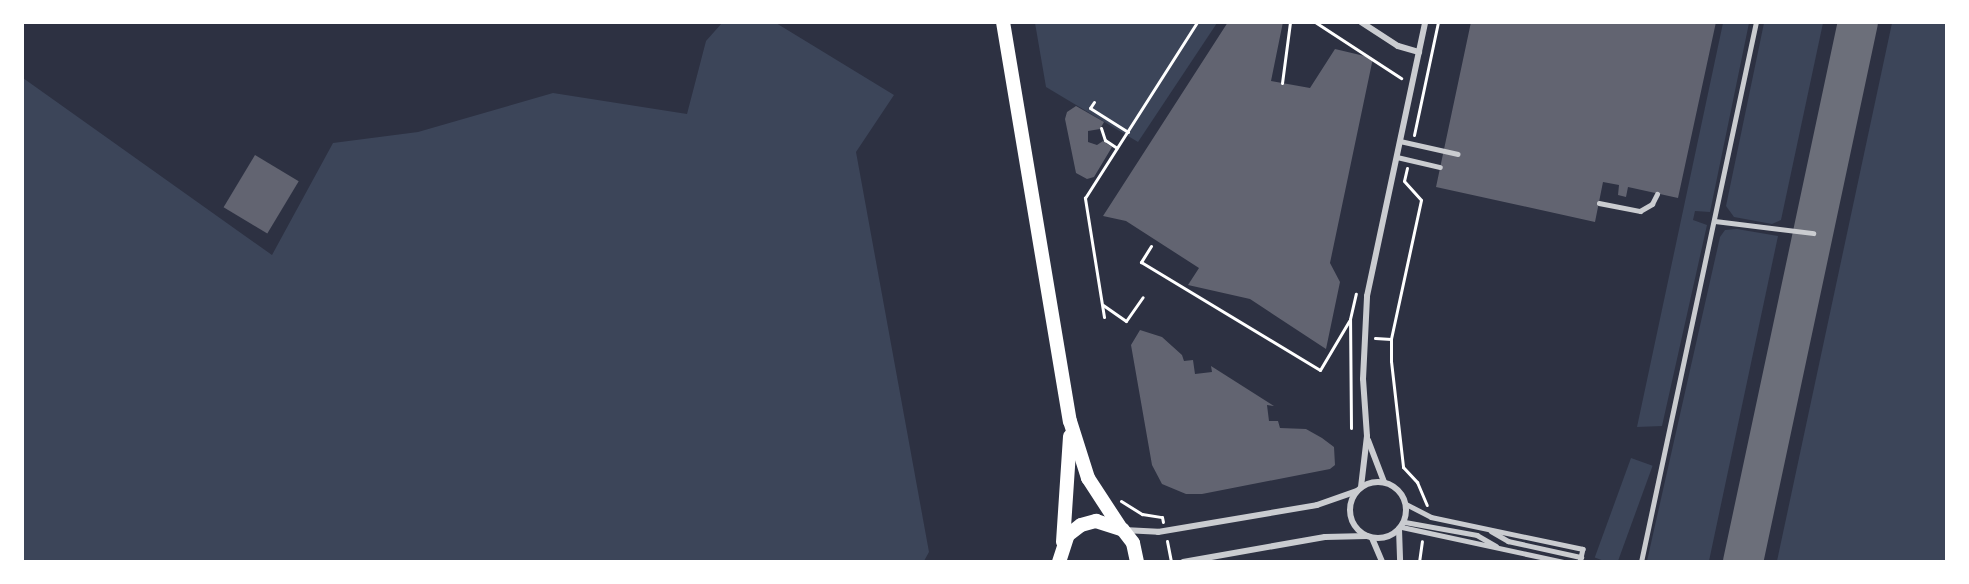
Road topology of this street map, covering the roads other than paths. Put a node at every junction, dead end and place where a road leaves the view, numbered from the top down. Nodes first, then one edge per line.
1 (1004, 22) edge
2 (1361, 22) edge
3 (1425, 22) edge
4 (1756, 22) edge
5 (1419, 52) junction
6 (1400, 141) junction
7 (1458, 154) dead end
8 (1397, 157) junction
9 (1440, 167) dead end
10 (1657, 194) dead end
11 (1599, 203) dead end
12 (1715, 221) junction
13 (1813, 233) dead end
14 (1070, 421) junction
15 (1367, 436) junction
16 (1384, 482) junction
17 (1359, 489) junction
18 (1406, 504) junction
19 (1402, 526) junction
20 (1122, 529) junction
21 (1485, 529) junction
22 (1370, 537) junction
23 (1064, 542) junction
24 (1498, 548) junction
25 (1581, 559) edge
26 (1059, 561) edge
27 (1137, 561) edge
28 (1183, 561) edge
29 (1382, 561) edge
30 (1400, 561) edge
31 (1564, 561) edge
32 (1641, 561) edge

1 - 14 main road
2 - 5 street
3 - 5 street
4 - 12 lane
5 - 6 street
6 - 7 lane
6 - 8 street
8 - 9 lane
8 - 15 street
10 - 11 lane
12 - 13 lane
12 - 32 lane
14 - 20 main road
14 - 23 main road
15 - 16 street
15 - 17 street
16 - 17 street
16 - 18 street
17 - 20 street
17 - 22 street
18 - 19 street
18 - 21 lane
19 - 22 street
19 - 24 lane
19 - 24 lane
19 - 30 street
20 - 23 main road
20 - 27 main road
21 - 25 lane
21 - 25 lane
22 - 28 street
22 - 29 street
23 - 26 main road
24 - 31 lane

